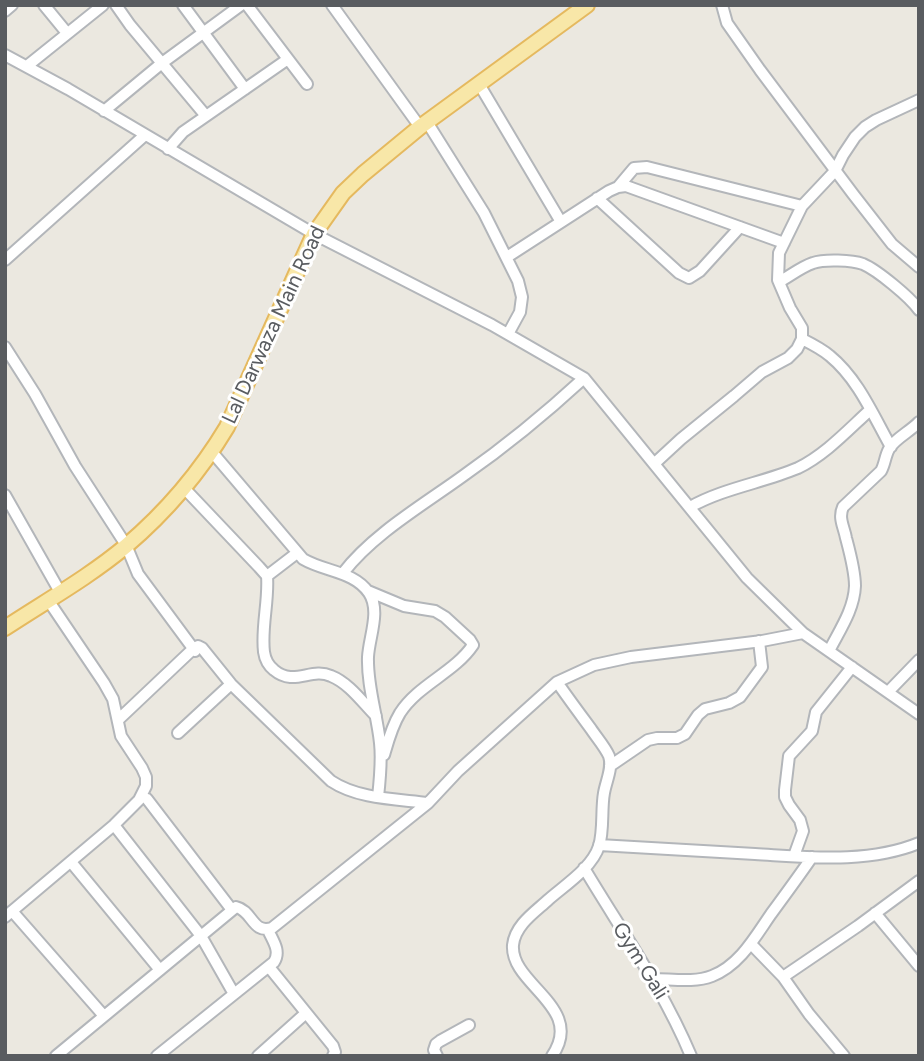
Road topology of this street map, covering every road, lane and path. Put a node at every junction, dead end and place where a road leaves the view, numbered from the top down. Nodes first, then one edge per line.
1 (12, 5) edge
2 (44, 5) edge
3 (103, 5) edge
4 (116, 5) edge
5 (183, 5) edge
6 (244, 5) edge
7 (332, 5) edge
8 (587, 5) edge
9 (722, 5) edge
10 (5, 11) edge
11 (67, 33) junction
12 (203, 33) junction
13 (5, 55) edge
14 (288, 59) junction
15 (162, 63) junction
16 (27, 66) junction
17 (307, 84) dead end
18 (479, 84) junction
19 (245, 89) junction
20 (919, 100) edge
21 (104, 111) junction
22 (206, 116) junction
23 (423, 124) junction
24 (145, 135) junction
25 (168, 149) junction
26 (835, 170) junction
27 (618, 187) junction
28 (597, 198) junction
29 (802, 206) junction
30 (561, 222) junction
31 (740, 227) junction
32 (314, 234) junction
33 (784, 243) junction
34 (507, 257) junction
35 (5, 260) edge
36 (919, 267) edge
37 (779, 282) junction
38 (919, 310) edge
39 (508, 334) junction
40 (802, 339) junction
41 (5, 347) edge
42 (584, 378) junction
43 (870, 410) junction
44 (919, 422) edge
45 (891, 447) junction
46 (212, 452) junction
47 (655, 463) junction
48 (184, 488) junction
49 (5, 495) edge
50 (690, 507) junction
51 (126, 545) junction
52 (297, 553) junction
53 (343, 573) junction
54 (267, 576) junction
55 (368, 591) junction
56 (54, 596) junction
57 (5, 628) edge
58 (803, 633) junction
59 (759, 641) junction
60 (194, 650) junction
61 (829, 651) junction
62 (919, 660) edge
63 (852, 667) junction
64 (557, 682) junction
65 (231, 684) junction
66 (888, 692) junction
67 (919, 714) edge
68 (376, 716) junction
69 (118, 720) junction
70 (178, 733) dead end
71 (382, 761) junction
72 (610, 766) junction
73 (378, 797) junction
74 (147, 799) dead end
75 (428, 803) junction
76 (114, 825) junction
77 (919, 843) edge
78 (599, 845) junction
79 (794, 856) junction
80 (812, 857) junction
81 (71, 862) junction
82 (584, 868) junction
83 (919, 881) edge
84 (232, 910) junction
85 (875, 913) junction
86 (9, 914) edge
87 (268, 930) junction
88 (201, 936) junction
89 (751, 944) junction
90 (919, 966) edge
91 (269, 967) junction
92 (160, 970) junction
93 (783, 977) junction
94 (653, 979) junction
95 (234, 994) junction
96 (306, 1013) junction
97 (104, 1016) junction
98 (470, 1024) dead end
99 (56, 1056) edge
100 (158, 1056) edge
101 (258, 1056) edge
102 (333, 1056) edge
103 (436, 1056) edge
104 (552, 1056) edge
105 (691, 1056) edge
106 (844, 1056) edge

1 - 10 street
2 - 11 street
3 - 11 street
4 - 15 street
5 - 12 street
6 - 12 street
6 - 14 street
7 - 23 street
8 - 18 main road, Lal Darwaza Main Road
9 - 26 street
11 - 16 street
12 - 15 street
12 - 19 street
13 - 16 street
14 - 17 street
14 - 19 street
15 - 21 street
15 - 22 street
16 - 21 street
18 - 23 main road, Lal Darwaza Main Road
18 - 30 street
19 - 22 street
20 - 26 street
21 - 24 street
22 - 25 street
23 - 32 main road, Lal Darwaza Main Road
23 - 34 street
24 - 25 street
24 - 35 street
25 - 32 street
26 - 29 street
26 - 36 street
27 - 28 street
27 - 29 street
27 - 31 street
28 - 30 street
28 - 31 street
29 - 33 street
30 - 34 street
31 - 33 street
32 - 39 street
32 - 46 main road, Lal Darwaza Main Road
33 - 37 street
34 - 39 street
37 - 38 street
37 - 40 street
39 - 42 street
40 - 43 street
40 - 47 street
41 - 51 street
42 - 47 street
42 - 53 street
43 - 45 street
43 - 50 street
44 - 45 street
45 - 61 street
46 - 48 main road, Lal Darwaza Main Road
46 - 52 street
47 - 50 street
48 - 51 main road, Lal Darwaza Main Road
48 - 54 street
49 - 56 street
50 - 58 street
51 - 56 main road, Lal Darwaza Main Road
51 - 60 street
52 - 53 street
52 - 54 street
53 - 55 street
54 - 68 street
55 - 68 street
55 - 71 street
56 - 57 main road, Lal Darwaza Main Road
56 - 69 street
58 - 59 street
58 - 61 street
59 - 64 street
59 - 72 street
60 - 65 street
60 - 69 street
61 - 63 street
62 - 66 street
63 - 66 street
63 - 79 street
64 - 72 street
64 - 75 street
65 - 70 street
65 - 73 street
66 - 67 street
68 - 71 street
69 - 76 street
71 - 73 street
72 - 78 street
73 - 75 street
74 - 84 street
75 - 87 street
76 - 81 street
76 - 88 street
77 - 80 street
78 - 79 street
78 - 82 street
79 - 80 street
80 - 89 street
81 - 86 street
81 - 92 street
82 - 94 street, Gym Gali
82 - 104 street
83 - 85 street
84 - 87 street
84 - 88 street
85 - 90 street
85 - 93 street
86 - 97 street
87 - 91 street
88 - 92 street
88 - 95 street
89 - 93 street
89 - 94 street
91 - 95 street
91 - 96 street
92 - 97 street
93 - 106 street
94 - 105 street, Gym Gali
95 - 100 street
96 - 101 street
96 - 102 street
97 - 99 street
98 - 103 street

